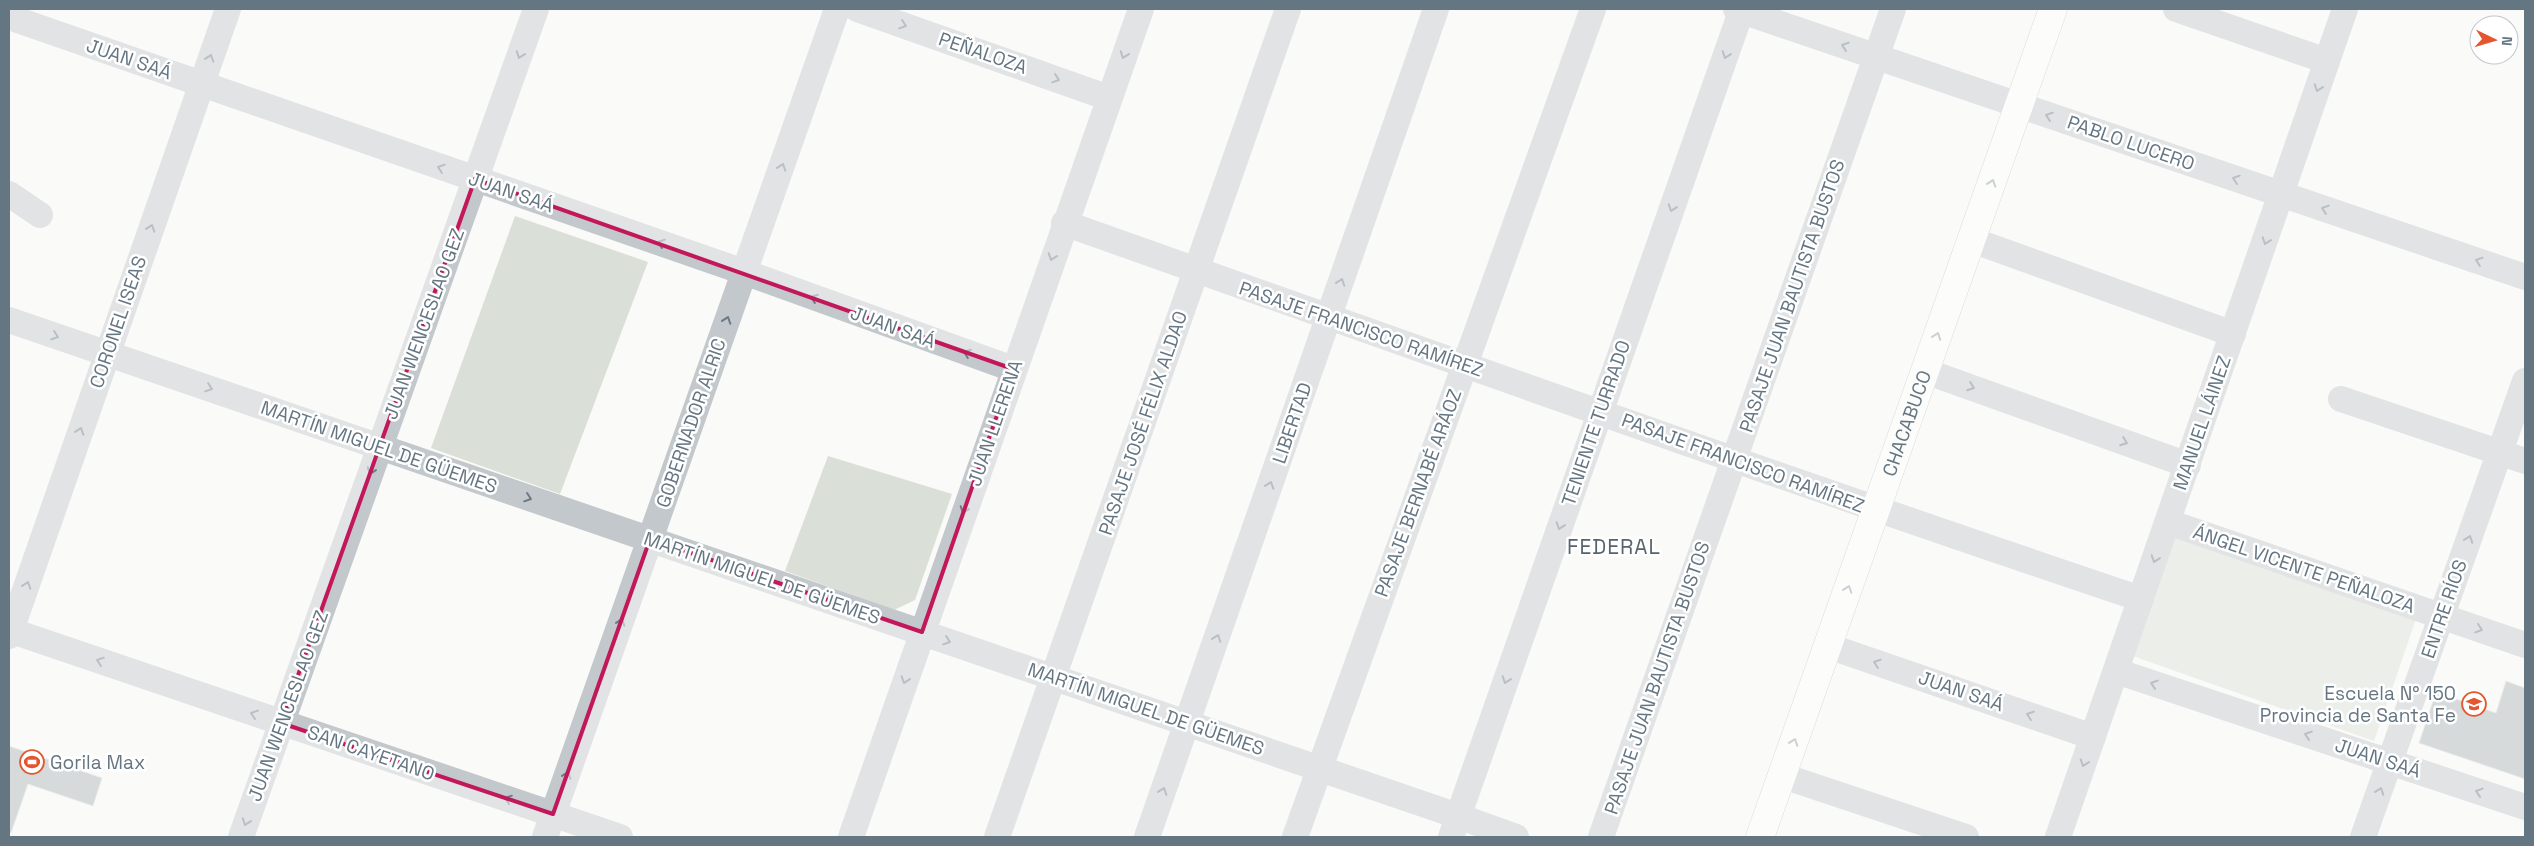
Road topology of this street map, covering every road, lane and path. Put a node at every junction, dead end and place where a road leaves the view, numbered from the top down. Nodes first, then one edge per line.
1 (228, 9) edge
2 (536, 9) edge
3 (837, 9) edge
4 (857, 9) edge
5 (1141, 9) edge
6 (1288, 9) edge
7 (1436, 9) edge
8 (1593, 9) edge
9 (1740, 9) edge
10 (1893, 9) edge
11 (2053, 9) edge
12 (2176, 9) edge
13 (2345, 9) edge
14 (9, 17) edge
15 (1876, 56) junction
16 (2327, 61) junction
17 (201, 85) junction
18 (1109, 98) junction
19 (2019, 106) junction
20 (475, 179) junction
21 (9, 194) edge
22 (2282, 195) junction
23 (40, 215) dead end
24 (1064, 223) junction
25 (1972, 240) junction
26 (1196, 270) junction
27 (744, 272) junction
28 (2525, 277) edge
29 (1328, 318) junction
30 (9, 320) edge
31 (2233, 334) junction
32 (107, 354) junction
33 (1464, 365) junction
34 (1013, 369) junction
35 (1925, 371) junction
36 (2525, 381) edge
37 (2341, 399) dead end
38 (1600, 412) junction
39 (380, 447) junction
40 (2500, 452) junction
41 (1734, 460) junction
42 (2525, 461) edge
43 (2188, 465) junction
44 (1876, 510) junction
45 (2168, 522) junction
46 (650, 539) junction
47 (2141, 599) junction
48 (2442, 616) junction
49 (9, 632) edge
50 (922, 632) junction
51 (2525, 645) edge
52 (1828, 646) junction
53 (2116, 672) junction
54 (1053, 677) junction
55 (281, 723) junction
56 (1187, 723) junction
57 (2093, 737) junction
58 (2390, 762) junction
59 (1319, 768) junction
60 (1783, 776) junction
61 (2525, 807) edge
62 (549, 826) edge
63 (1455, 826) edge
64 (240, 837) edge
65 (620, 837) edge
66 (851, 837) edge
67 (997, 837) edge
68 (1147, 837) edge
69 (1295, 837) edge
70 (1516, 837) edge
71 (1601, 837) edge
72 (1760, 837) edge
73 (1966, 837) edge
74 (2058, 837) edge
75 (2363, 837) edge

17 -> 1 street, CORONEL ISEAS
2 -> 20 street, JUAN WENCESLAO GEZ
27 -> 3 street, GOBERNADOR ALRIC
4 -> 18 street, PEÑALOZA
5 -> 18 street, JUAN LLERENA
6 - 26 street, PASAJE JOSÉ FÉLIX ALDAO
29 -> 7 street, LIBERTAD
8 - 33 street, PASAJE BERNABÉ ARÁOZ
15 -> 9 street, PABLO LUCERO
9 -> 38 street, TENIENTE TURRADO
10 - 15 street, PASAJE JUAN BAUTISTA BUSTOS
11 - 19 main road, CHACABUCO
12 - 16 street
13 - 16 street, MANUEL LÁINEZ
14 - 17 street, JUAN SAÁ
15 - 19 street, PABLO LUCERO
15 - 41 street, PASAJE JUAN BAUTISTA BUSTOS
16 -> 22 street, MANUEL LÁINEZ
20 -> 17 street, JUAN SAÁ
32 -> 17 street, CORONEL ISEAS
18 - 24 street, JUAN LLERENA
22 -> 19 street, PABLO LUCERO
25 -> 19 main road, CHACABUCO
27 -> 20 street, JUAN SAÁ
20 - 39 street, JUAN WENCESLAO GEZ
21 - 23 street
28 -> 22 street, PABLO LUCERO
22 -> 31 street, MANUEL LÁINEZ
24 - 26 street, PASAJE FRANCISCO RAMÍREZ
24 -> 34 street, JUAN LLERENA
25 - 31 street
35 -> 25 main road, CHACABUCO
26 - 29 street, PASAJE FRANCISCO RAMÍREZ
26 - 54 street, PASAJE JOSÉ FÉLIX ALDAO
34 -> 27 street, JUAN SAÁ
46 -> 27 street, GOBERNADOR ALRIC
29 - 33 street, PASAJE FRANCISCO RAMÍREZ
56 -> 29 street, LIBERTAD
30 -> 32 street, MARTÍN MIGUEL DE GÜEMES
31 - 43 street, MANUEL LÁINEZ
32 -> 39 street, MARTÍN MIGUEL DE GÜEMES
49 -> 32 street, CORONEL ISEAS
33 - 38 street, PASAJE FRANCISCO RAMÍREZ
33 - 59 street, PASAJE BERNABÉ ARÁOZ
34 -> 50 street, JUAN LLERENA
35 -> 43 street
35 - 44 main road, CHACABUCO
36 - 40 street, ENTRE RÍOS
37 - 40 street
38 - 41 street, PASAJE FRANCISCO RAMÍREZ
38 -> 63 street, TENIENTE TURRADO
39 -> 46 street, MARTÍN MIGUEL DE GÜEMES
39 -> 55 street, JUAN WENCESLAO GEZ
40 - 42 street
48 -> 40 street, ENTRE RÍOS
41 - 44 street, PASAJE FRANCISCO RAMÍREZ
41 - 71 street, PASAJE JUAN BAUTISTA BUSTOS
43 - 45 street, MANUEL LÁINEZ
44 - 47 street, PASAJE FRANCISCO RAMÍREZ
52 -> 44 main road, CHACABUCO
45 -> 47 street, MANUEL LÁINEZ
45 - 48 street, ÁNGEL VICENTE PEÑALOZA
46 - 50 street, MARTÍN MIGUEL DE GÜEMES
62 -> 46 street, GOBERNADOR ALRIC
47 - 53 street, MANUEL LÁINEZ
48 -> 51 street, ÁNGEL VICENTE PEÑALOZA
48 - 58 street, ENTRE RÍOS
55 -> 49 street, SAN CAYETANO
50 -> 54 street, MARTÍN MIGUEL DE GÜEMES
50 -> 66 street, JUAN LLERENA
57 -> 52 street, JUAN SAÁ
60 -> 52 main road, CHACABUCO
53 - 57 street, MANUEL LÁINEZ
58 -> 53 street, JUAN SAÁ
54 - 56 street, MARTÍN MIGUEL DE GÜEMES
54 - 67 street, PASAJE JOSÉ FÉLIX ALDAO
62 -> 55 street, SAN CAYETANO
55 -> 64 street, JUAN WENCESLAO GEZ
56 - 59 street, MARTÍN MIGUEL DE GÜEMES
68 -> 56 street, LIBERTAD
57 -> 74 street, MANUEL LÁINEZ
61 -> 58 street, JUAN SAÁ
75 -> 58 street, ENTRE RÍOS
59 - 63 street, MARTÍN MIGUEL DE GÜEMES
59 - 69 street, PASAJE BERNABÉ ARÁOZ
60 - 72 main road, CHACABUCO
60 - 73 street
62 - 65 street, SAN CAYETANO
63 - 70 street, MARTÍN MIGUEL DE GÜEMES

